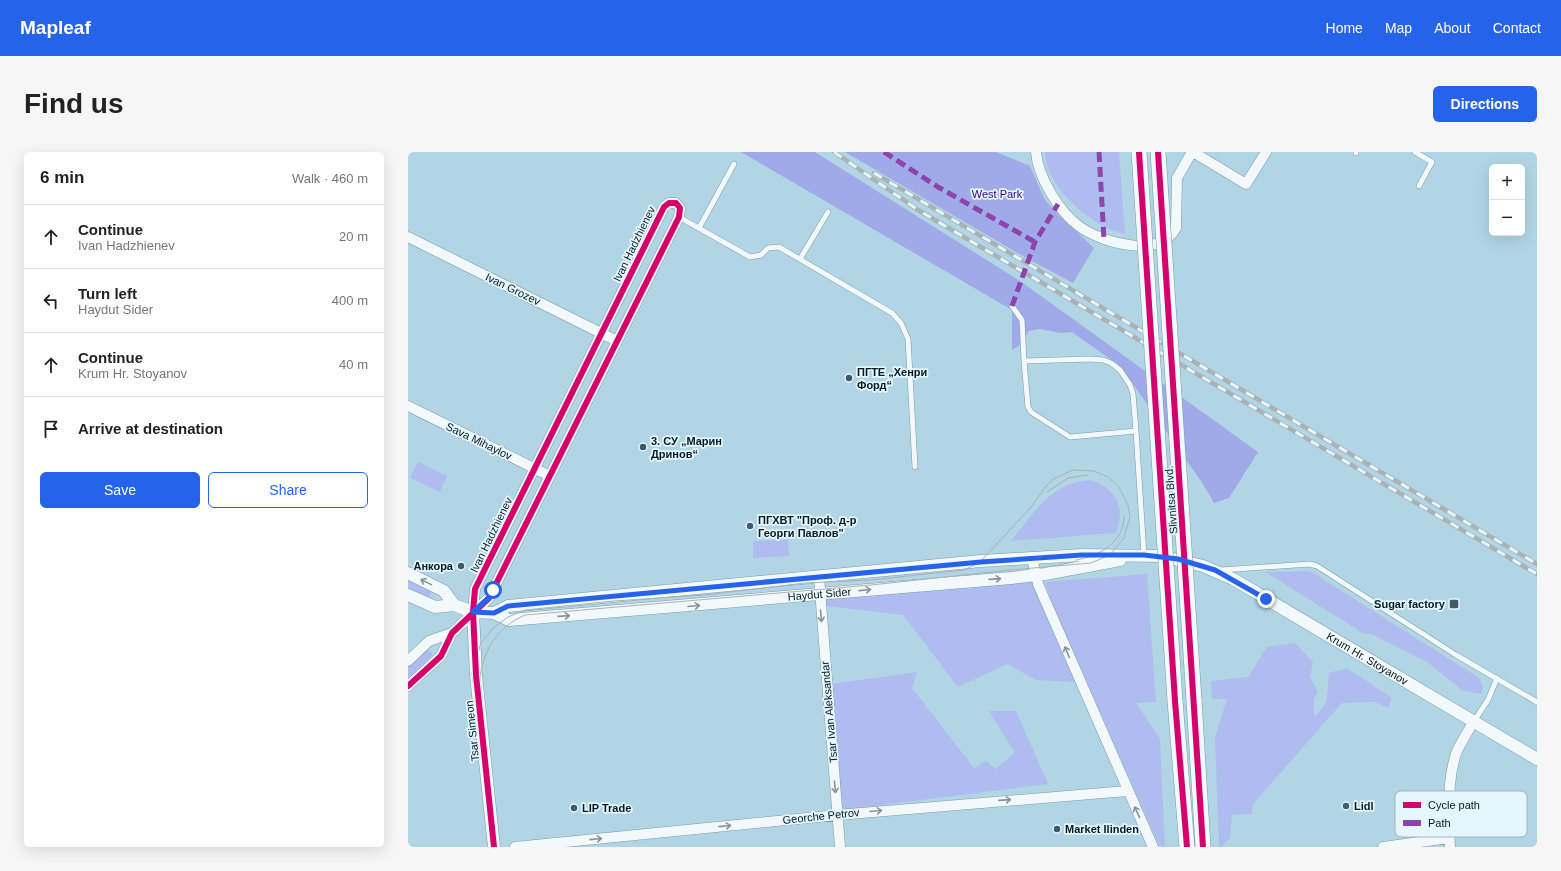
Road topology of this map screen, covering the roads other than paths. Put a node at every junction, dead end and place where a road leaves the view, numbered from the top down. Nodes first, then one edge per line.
1 (1036, 152) edge
2 (1139, 152) edge
3 (1158, 152) edge
4 (1192, 152) edge
5 (1266, 152) edge
6 (1415, 152) edge
7 (734, 164) dead end
8 (1419, 186) dead end
9 (828, 212) dead end
10 (679, 217) junction
11 (699, 228) junction
12 (408, 236) edge
13 (800, 259) junction
14 (1012, 306) dead end
15 (602, 333) junction
16 (617, 340) junction
17 (1024, 362) junction
18 (408, 406) edge
19 (1136, 431) junction
20 (915, 467) dead end
21 (534, 468) junction
22 (550, 476) junction
23 (1144, 555) junction
24 (1032, 558) junction
25 (1195, 564) joint
26 (1215, 570) junction
27 (408, 573) edge
28 (1034, 576) junction
29 (818, 577) junction
30 (408, 595) edge
31 (819, 595) junction
32 (454, 605) junction
33 (473, 612) junction
34 (494, 613) junction
35 (452, 633) junction
36 (408, 661) edge
37 (1497, 678) junction
38 (408, 686) edge
39 (1537, 702) edge
40 (1474, 721) junction
41 (1537, 759) edge
42 (1127, 791) junction
43 (1450, 791) edge
44 (837, 815) junction
45 (1450, 843) edge
46 (1186, 846) edge
47 (494, 847) edge
48 (515, 847) edge
49 (840, 847) edge
50 (1153, 847) edge
51 (1203, 847) edge
52 (1383, 847) edge

1 - 4 street
2 - 46 main road, Slivnitsa Blvd., bridge
3 - 51 main road, Slivnitsa Blvd., bridge
4 - 5 street
6 - 8 lane
7 - 11 lane
9 - 13 lane
10 - 11 lane
10 - 15 street, Ivan Hadzhienev
10 - 16 street
11 - 13 lane
12 - 15 street, Ivan Grozev
13 - 20 lane
14 - 17 lane
15 - 16 street, Ivan Grozev
15 - 21 street, Ivan Hadzhienev
16 - 22 street
17 - 19 lane
17 - 19 lane
18 - 21 street, Sava Mihaylov
19 - 23 lane
21 - 22 street, Sava Mihaylov
21 - 33 street, Ivan Hadzhienev
22 - 33 street
23 - 24 street, Haydut Sider
23 - 25 street, Haydut Sider
23 - 28 street, Haydut Sider
24 - 28 street
24 - 29 street, Haydut Sider
25 - 26 street, Krum Hr. Stoyanov
26 - 37 lane
26 - 40 street, Krum Hr. Stoyanov
32 -> 27 street
31 -> 28 street, Haydut Sider
42 -> 28 street
29 - 31 street, Tsar Ivan Aleksandar
29 - 34 street, Haydut Sider
30 - 32 street
34 -> 31 street, Haydut Sider
31 -> 44 street, Tsar Ivan Aleksandar
32 - 33 street, Haydut Sider
33 - 34 street, Haydut Sider
33 - 35 street
33 - 47 street, Tsar Simeon
35 - 36 street
35 - 38 street
37 - 39 lane
37 - 40 lane
40 - 41 street, Krum Hr. Stoyanov
40 - 43 street
44 -> 42 street, Georche Petrov
50 -> 42 street
48 -> 44 street, Georche Petrov
44 - 49 street, Tsar Ivan Aleksandar
45 - 52 street

